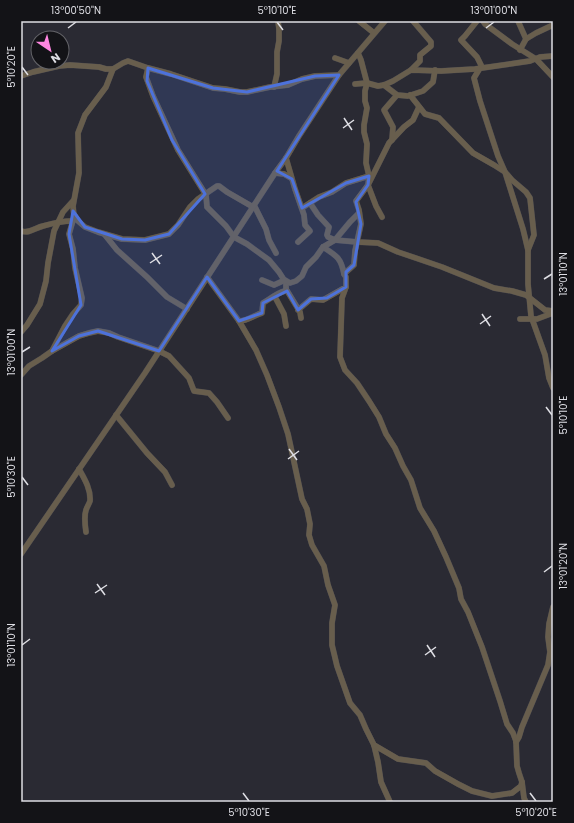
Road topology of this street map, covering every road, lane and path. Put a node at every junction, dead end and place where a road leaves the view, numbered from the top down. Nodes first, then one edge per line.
1 (278, 21) edge
2 (359, 21) edge
3 (385, 21) edge
4 (412, 21) edge
5 (477, 21) edge
6 (483, 21) edge
7 (518, 21) edge
8 (553, 25) edge
9 (374, 34) junction
10 (526, 40) junction
11 (520, 50) junction
12 (358, 52) junction
13 (553, 56) edge
14 (335, 58) dead end
15 (536, 59) junction
16 (349, 63) junction
17 (148, 68) junction
18 (481, 68) junction
19 (113, 69) junction
20 (411, 70) junction
21 (435, 70) junction
22 (339, 75) junction
23 (21, 76) edge
24 (553, 77) edge
25 (367, 83) junction
26 (354, 84) dead end
27 (384, 85) junction
28 (274, 87) junction
29 (397, 95) junction
30 (410, 95) junction
31 (419, 107) junction
32 (392, 140) junction
33 (286, 158) junction
34 (504, 172) junction
35 (275, 173) junction
36 (369, 176) junction
37 (292, 179) junction
38 (368, 185) junction
39 (205, 194) junction
40 (74, 201) junction
41 (310, 203) junction
42 (254, 206) junction
43 (302, 208) junction
44 (73, 212) junction
45 (359, 213) junction
46 (382, 217) dead end
47 (73, 221) junction
48 (59, 222) junction
49 (21, 231) edge
50 (105, 235) junction
51 (234, 237) junction
52 (335, 240) junction
53 (298, 242) dead end
54 (357, 242) junction
55 (323, 247) junction
56 (528, 250) junction
57 (276, 253) dead end
58 (344, 274) junction
59 (208, 277) junction
60 (262, 280) dead end
61 (285, 280) junction
62 (346, 287) junction
63 (286, 289) junction
64 (275, 296) junction
65 (530, 298) junction
66 (187, 308) junction
67 (298, 310) junction
68 (553, 312) edge
69 (301, 318) dead end
70 (520, 319) dead end
71 (532, 319) junction
72 (239, 321) junction
73 (286, 326) dead end
74 (21, 332) edge
75 (52, 351) junction
76 (159, 351) junction
77 (21, 375) edge
78 (553, 388) edge
79 (116, 415) junction
80 (228, 418) dead end
81 (79, 469) junction
82 (172, 485) dead end
83 (86, 532) dead end
84 (21, 554) edge
85 (553, 607) edge
86 (516, 742) junction
87 (374, 745) junction
88 (522, 782) junction
89 (525, 801) edge
90 (390, 802) edge

1 - 28 street
2 - 9 street
3 - 9 street
4 - 20 street
5 - 18 street
6 - 11 street
7 - 10 street
8 - 10 street
9 - 12 street
10 - 11 street
11 - 15 street
12 - 16 street
12 - 25 street
13 - 15 street
14 - 16 street
15 - 18 street
15 - 24 street
16 - 22 street
17 - 19 street
17 - 28 street
17 - 39 street
18 - 21 street
18 - 34 street
19 - 23 street
19 - 40 street
20 - 21 street
20 - 27 street
21 - 30 street
22 - 28 street
22 - 33 street
25 - 26 street
25 - 27 street
25 - 36 street
27 - 29 street
29 - 30 street
29 - 32 street
30 - 31 street
31 - 32 street
31 - 34 street
32 - 38 street
33 - 35 street
33 - 37 street
34 - 56 street
34 - 56 street
35 - 37 street
35 - 42 street
36 - 38 street
36 - 41 street
37 - 43 street
38 - 45 street
38 - 46 street
39 - 42 street
39 - 50 street
39 - 51 street
40 - 44 street
40 - 48 street
41 - 43 street
41 - 52 street
42 - 51 street
42 - 57 street
43 - 53 street
44 - 47 street
44 - 50 street
45 - 52 street
45 - 54 street
47 - 48 street
47 - 75 street
48 - 49 street
48 - 74 street
50 - 66 street
51 - 59 street
51 - 61 street
52 - 54 street
52 - 55 street
54 - 58 street
54 - 65 street
55 - 58 street
55 - 61 street
56 - 65 street
58 - 62 street
59 - 66 street
59 - 72 street
60 - 61 street
61 - 63 street
62 - 67 street
62 - 86 street
63 - 64 street
63 - 67 street
64 - 72 street
64 - 73 street
65 - 68 street
65 - 71 street
66 - 76 street
67 - 69 street
68 - 71 street
70 - 71 street
71 - 78 street
72 - 87 street
75 - 76 street
75 - 77 street
76 - 79 street
76 - 80 street
79 - 81 street
79 - 82 street
81 - 83 street
81 - 84 street
85 - 86 street
86 - 88 street
87 - 88 street
87 - 90 street
88 - 89 street

